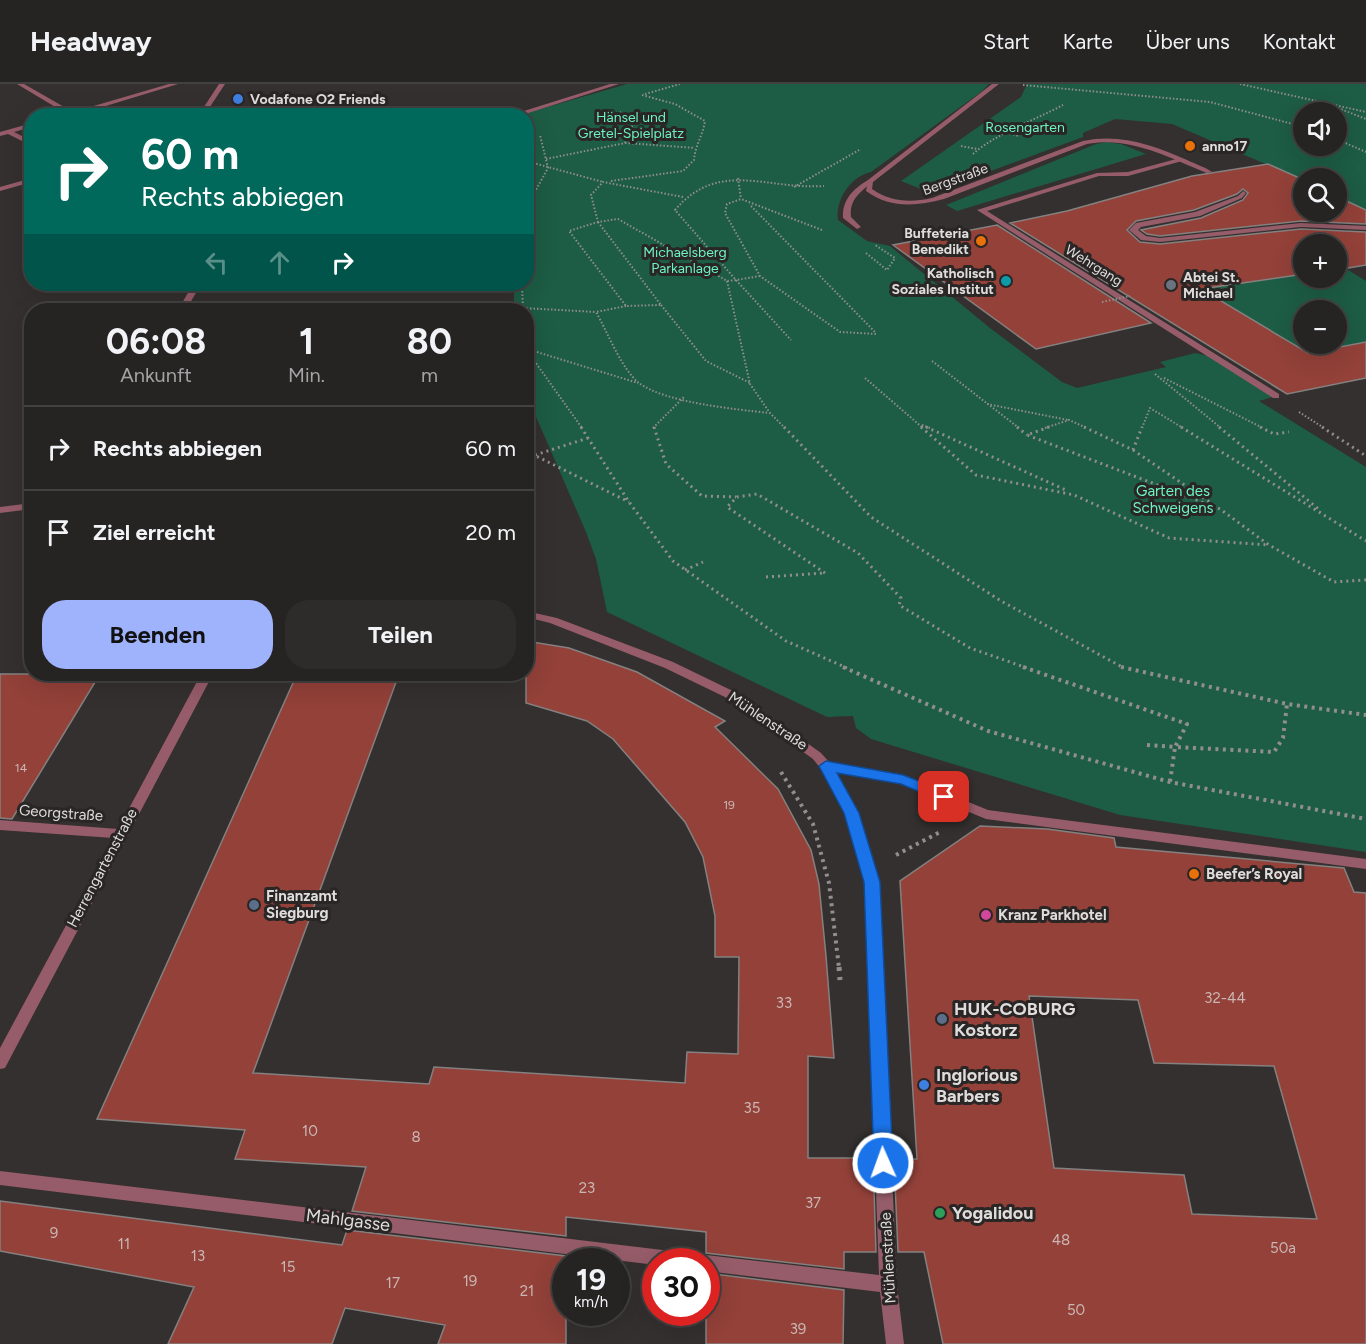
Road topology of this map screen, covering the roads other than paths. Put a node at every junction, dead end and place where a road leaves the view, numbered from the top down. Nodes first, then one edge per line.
1 (20, 84) edge
2 (175, 84) edge
3 (222, 84) edge
4 (616, 84) edge
5 (996, 84) edge
6 (128, 91) dead end
7 (137, 95) junction
8 (57, 108) edge
9 (92, 108) edge
10 (206, 108) edge
11 (534, 109) edge
12 (24, 127) edge
13 (9, 132) junction
14 (0, 134) edge
15 (24, 140) edge
16 (1180, 160) junction
17 (1209, 172) dead end
18 (870, 181) junction
19 (24, 182) edge
20 (0, 189) edge
21 (1243, 193) dead end
22 (858, 227) dead end
23 (1366, 228) edge
24 (1276, 396) road end
25 (24, 507) edge
26 (0, 510) edge
27 (534, 616) edge
28 (203, 681) edge
29 (826, 766) junction
30 (0, 825) edge
31 (120, 834) junction
32 (1366, 864) edge
33 (0, 1064) edge
34 (0, 1178) edge
35 (642, 1255) edge
36 (720, 1265) edge
37 (888, 1285) junction
38 (895, 1344) edge

1 - 8 street
2 - 7 street
3 - 10 street
4 - 11 street
5 - 18 street
6 - 7 street
7 - 9 street
12 - 13 street
13 - 14 street
13 - 15 street
16 - 17 street, Bergstraße
16 - 18 street, Bergstraße
16 - 24 street, Wehrgang
18 - 22 street
19 - 20 street
21 - 23 street
25 - 26 street
27 - 29 street, Mühlenstraße
28 - 31 street, Herrengartenstraße
29 - 32 street
29 - 37 street, Mühlenstraße
30 - 31 street, Georgstraße
31 - 33 street, Herrengartenstraße
34 - 35 street, Mahlgasse
36 - 37 street
37 - 38 street, Mühlenstraße

